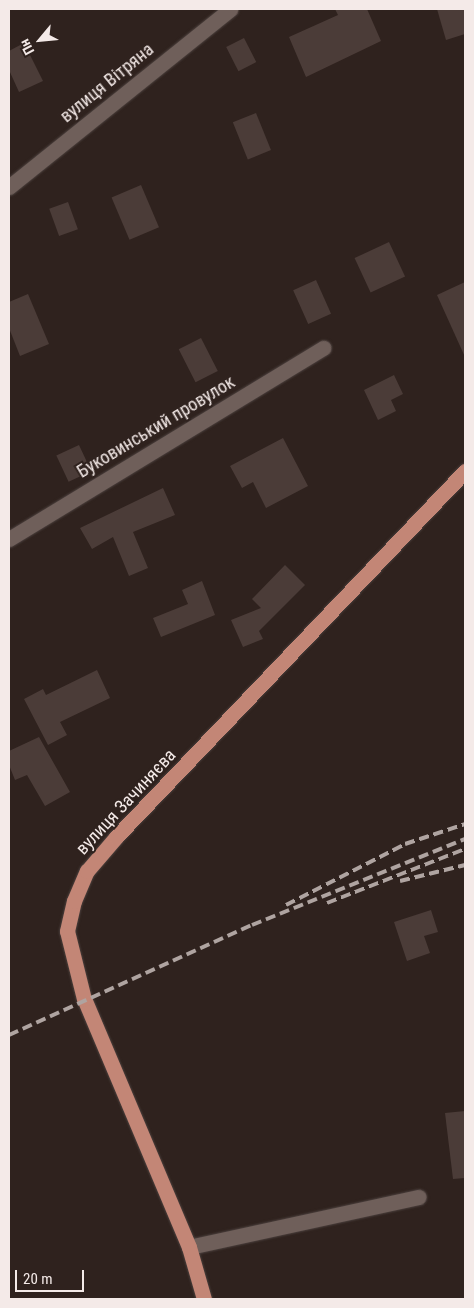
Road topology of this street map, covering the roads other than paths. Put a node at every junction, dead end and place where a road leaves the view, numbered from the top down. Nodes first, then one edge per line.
1 (230, 9) edge
2 (9, 186) edge
3 (323, 348) dead end
4 (465, 471) edge
5 (9, 539) edge
6 (419, 1197) dead end
7 (190, 1247) junction
8 (204, 1299) edge

1 - 2 street, вулиця Вітряна
3 - 5 street, Буковинський провулок
4 - 7 main road, вулиця Зачиняєва
6 - 7 street
7 - 8 main road, вулиця Зачиняєва

